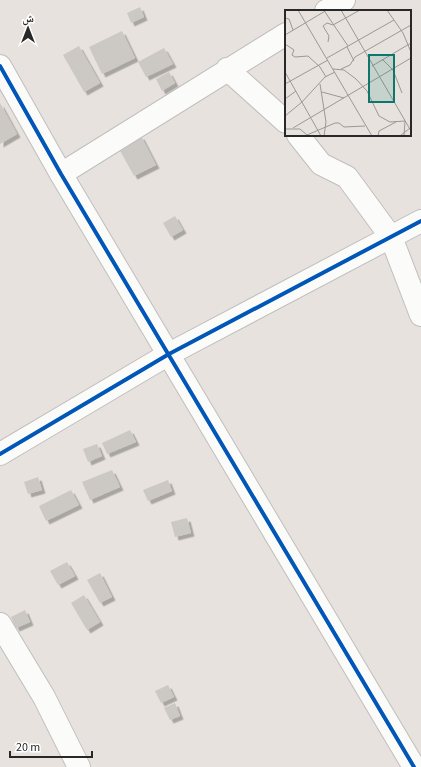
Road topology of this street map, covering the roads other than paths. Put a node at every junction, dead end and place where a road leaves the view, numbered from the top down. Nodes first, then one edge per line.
1 (344, 0) edge
2 (328, 10) edge
3 (285, 35) edge
4 (0, 66) edge
5 (227, 69) junction
6 (285, 121) edge
7 (299, 136) edge
8 (61, 174) junction
9 (421, 221) edge
10 (391, 237) junction
11 (421, 315) edge
12 (169, 354) junction
13 (0, 454) edge
14 (0, 624) edge
15 (79, 767) edge
16 (414, 767) edge

1 - 2 street
3 - 5 street
4 - 8 street
5 - 6 street
5 - 8 street
7 - 10 street
8 - 12 street
9 - 10 street
10 - 11 street
10 - 12 street
12 - 13 street
12 - 16 street
14 - 15 street

